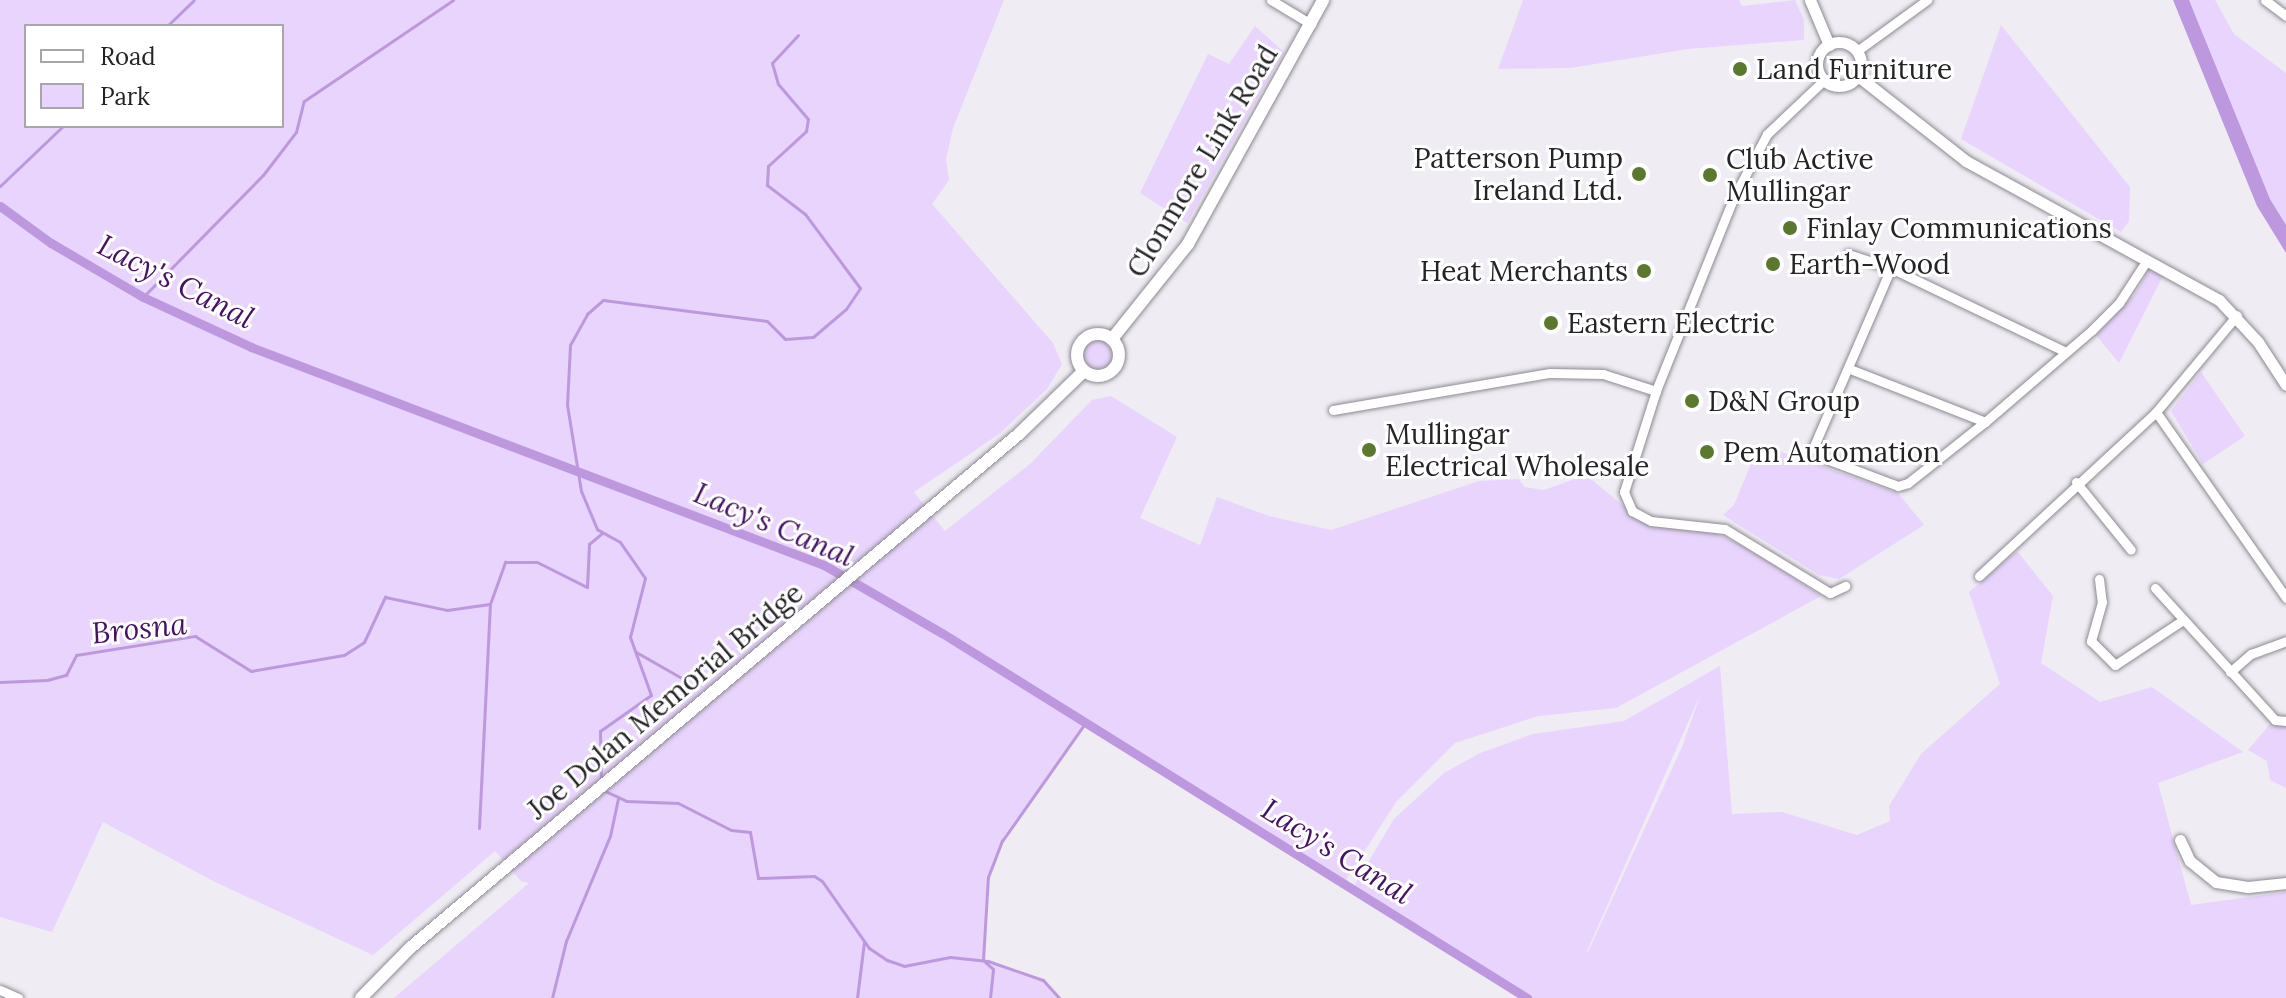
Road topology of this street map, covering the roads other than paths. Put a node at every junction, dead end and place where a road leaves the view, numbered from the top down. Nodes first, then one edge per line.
1 (1271, 0) edge
2 (1323, 0) edge
3 (1810, 0) edge
4 (1927, 0) edge
5 (2265, 0) edge
6 (2286, 16) edge
7 (1311, 24) junction
8 (1829, 45) junction
9 (1857, 51) junction
10 (1858, 76) junction
11 (1824, 80) junction
12 (1848, 254) dead end
13 (2147, 260) junction
14 (1891, 268) junction
15 (2237, 315) junction
16 (1112, 339) junction
17 (2066, 352) junction
18 (1850, 369) junction
19 (1084, 371) junction
20 (2286, 385) edge
21 (1656, 391) junction
22 (1333, 410) dead end
23 (2156, 412) junction
24 (1985, 422) junction
25 (2076, 482) junction
26 (2131, 550) dead end
27 (1979, 576) dead end
28 (2099, 579) dead end
29 (1845, 586) dead end
30 (2155, 588) dead end
31 (2286, 598) edge
32 (2183, 620) junction
33 (2286, 641) edge
34 (2230, 672) junction
35 (2286, 721) edge
36 (2180, 840) dead end
37 (2286, 883) edge
38 (0, 990) edge
39 (18, 998) edge
40 (361, 998) edge

1 - 7 street
2 - 7 main road, Clonmore Link Road
3 - 8 street
4 - 9 street
5 - 6 street
7 - 16 main road, Clonmore Link Road
8 - 9 street
8 - 11 street
9 - 10 street
10 - 11 street
10 - 13 street
11 - 21 street
12 - 14 street
13 - 15 street
13 - 17 street
14 - 17 street
14 - 18 street
15 - 20 street
15 - 23 street
16 - 19 main road
16 - 19 main road
17 - 24 street
18 - 24 street
18 - 24 street
19 - 40 main road, Joe Dolan Memorial Bridge
21 - 22 street
21 - 29 street
23 - 25 street
23 - 31 street
25 - 26 street
25 - 27 street
28 - 32 street
30 - 32 street
32 - 34 street
33 - 34 street
34 - 35 street
36 - 37 street
38 - 39 street

